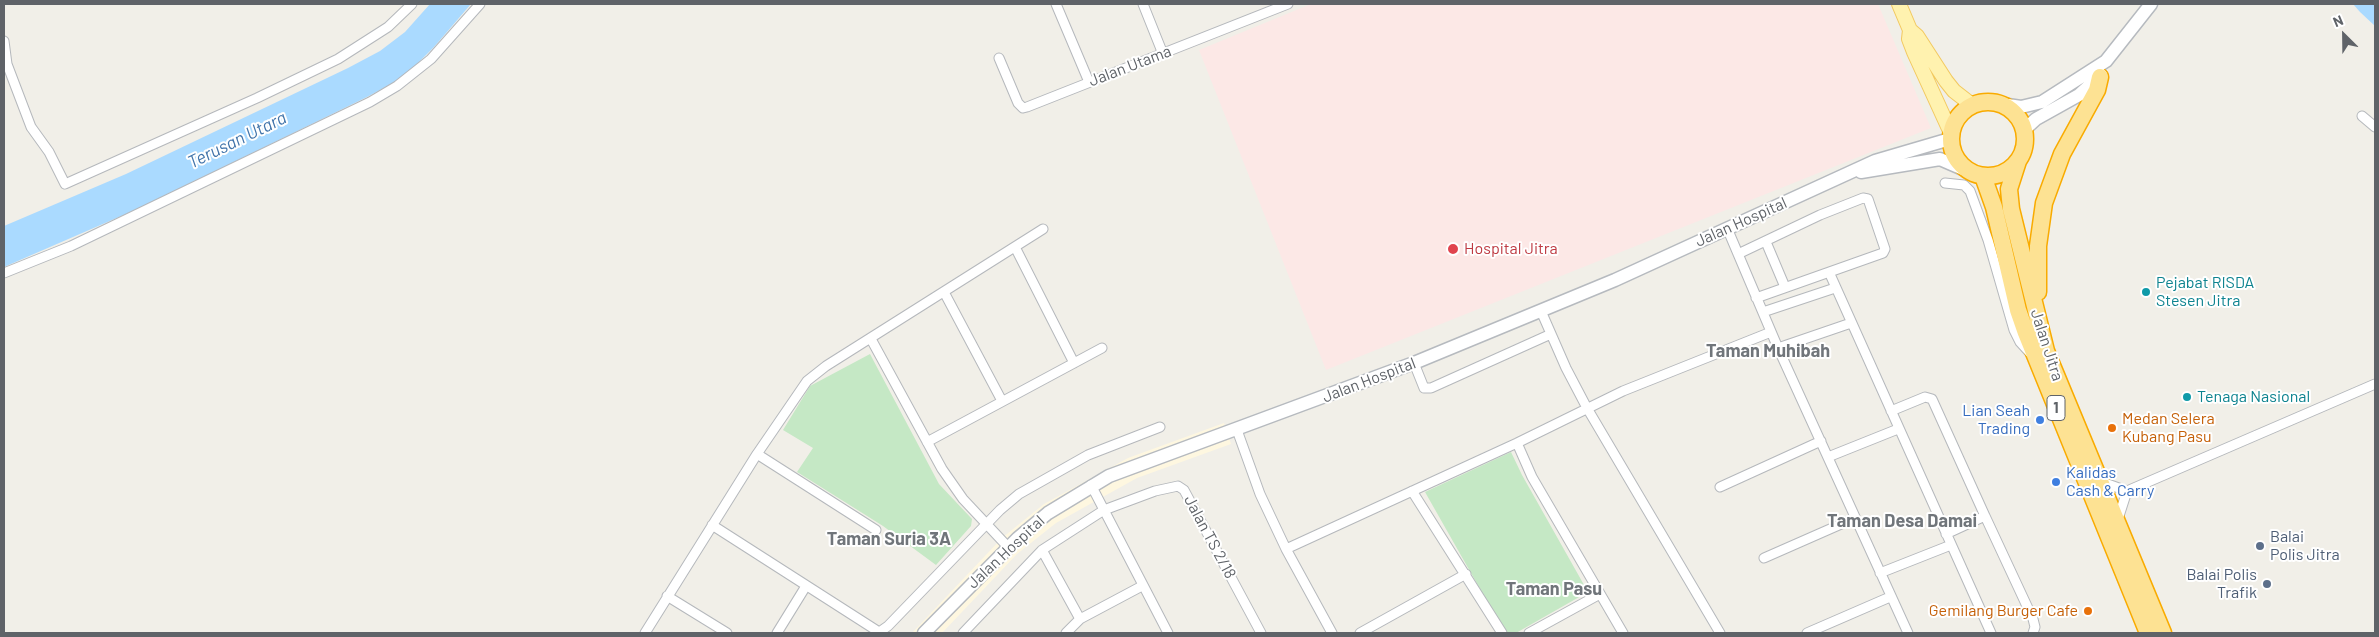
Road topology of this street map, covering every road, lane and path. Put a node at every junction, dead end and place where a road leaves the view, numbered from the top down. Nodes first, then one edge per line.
1 (412, 4) edge
2 (480, 4) edge
3 (1056, 4) edge
4 (1143, 4) edge
5 (1288, 4) edge
6 (1898, 4) edge
7 (2151, 4) edge
8 (1910, 30) junction
9 (4, 41) edge
10 (1163, 54) junction
11 (999, 58) dead end
12 (2106, 61) junction
13 (2100, 77) junction
14 (1090, 82) junction
15 (2001, 104) junction
16 (1972, 105) junction
17 (2362, 116) dead end
18 (2375, 127) edge
19 (2024, 130) junction
20 (1950, 136) junction
21 (2018, 161) junction
22 (1976, 174) junction
23 (1848, 175) junction
24 (1945, 183) dead end
25 (1727, 228) junction
26 (1043, 229) dead end
27 (1766, 242) junction
28 (1015, 247) junction
29 (1738, 254) junction
30 (1829, 272) junction
31 (4, 273) edge
32 (1785, 287) junction
33 (1835, 288) junction
34 (944, 292) junction
35 (1756, 298) junction
36 (1541, 311) junction
37 (1763, 312) junction
38 (1851, 323) junction
39 (2038, 325) junction
40 (1771, 332) junction
41 (1551, 334) junction
42 (871, 339) junction
43 (1102, 348) dead end
44 (1778, 348) junction
45 (2036, 358) junction
46 (1074, 363) junction
47 (1414, 363) junction
48 (2375, 384) edge
49 (1002, 401) junction
50 (1587, 408) junction
51 (1891, 411) junction
52 (1160, 427) dead end
53 (1898, 429) junction
54 (1237, 430) junction
55 (1821, 441) junction
56 (927, 442) junction
57 (1517, 443) junction
58 (757, 454) junction
59 (1828, 457) junction
60 (2098, 480) junction
61 (1091, 485) junction
62 (1720, 487) dead end
63 (1412, 491) junction
64 (2127, 491) junction
65 (1104, 510) junction
66 (1986, 516) junction
67 (1855, 518) junction
68 (986, 524) junction
69 (712, 525) junction
70 (2118, 526) junction
71 (876, 530) dead end
72 (1946, 534) junction
73 (1951, 545) junction
74 (1008, 547) junction
75 (1286, 549) junction
76 (1042, 550) junction
77 (1764, 558) dead end
78 (1880, 573) junction
79 (1466, 574) junction
80 (806, 586) junction
81 (1142, 586) junction
82 (1600, 594) junction
83 (667, 596) junction
84 (1890, 597) junction
85 (1080, 619) junction
86 (966, 632) edge
87 (645, 633) edge
88 (727, 633) edge
89 (777, 633) edge
90 (878, 633) edge
91 (924, 633) edge
92 (1066, 633) edge
93 (1168, 633) edge
94 (1262, 633) edge
95 (1332, 633) edge
96 (1360, 633) edge
97 (1502, 633) edge
98 (1530, 633) edge
99 (1623, 633) edge
100 (1720, 633) edge
101 (1807, 633) edge
102 (1908, 633) edge
103 (1991, 633) edge
104 (2033, 633) edge
105 (2148, 633) edge
106 (2163, 633) edge

1 - 9 street
2 - 31 street
3 - 14 street
4 - 10 street
5 - 10 street, Jalan Utama
6 - 8 main road, 1
7 - 12 street
8 - 16 main road, 1
8 - 20 main road, 1
10 - 14 street, Jalan Utama
11 - 14 street, Jalan Utama
12 - 13 street
12 - 15 street
13 - 19 street
13 - 39 highway
15 - 16 highway
15 - 19 highway
16 - 20 highway
17 - 18 street
19 - 21 highway, 1
20 - 22 highway, 1
20 - 23 street, Jalan Hospital
21 - 22 highway
21 - 39 highway, Jalan Jitra / 1
22 - 23 street, Jalan Hospital
22 - 45 highway, Jalan Jitra / 1
23 - 25 street, Jalan Hospital
24 - 45 street
25 - 29 street
25 - 36 street, Jalan Hospital
26 - 28 street
27 - 29 street
27 - 30 street
27 - 32 street
28 - 34 street
28 - 46 street
29 - 35 street
30 - 32 street
30 - 33 street
32 - 35 street
33 - 37 street
33 - 38 street
34 - 42 street
34 - 49 street
35 - 37 street
36 - 41 street
36 - 47 street, Jalan Hospital
37 - 40 street
38 - 44 street
38 - 51 street
39 - 60 highway, Jalan Jitra / 1
40 - 44 street
40 - 50 street
41 - 47 street
41 - 50 street
42 - 56 street
42 - 58 street
43 - 46 street
44 - 55 street
45 - 105 highway, Jalan Jitra / 1
46 - 49 street
47 - 54 street, Jalan Hospital
48 - 64 street
49 - 56 street
50 - 57 street
50 - 100 street
51 - 53 street
51 - 66 street
52 - 68 street
53 - 59 street
53 - 72 street
54 - 61 street, Jalan Hospital
54 - 75 street
55 - 59 street
55 - 62 street
56 - 68 street
57 - 63 street
57 - 82 street
58 - 69 street
58 - 71 street
59 - 67 street
60 - 64 street
60 - 70 highway, Jalan Jitra / 1
61 - 65 street
61 - 74 street, Jalan Hospital
63 - 75 street
63 - 79 street
64 - 70 street
65 - 76 street
65 - 81 street
65 - 94 street, Jalan TS 2/18
66 - 72 street
66 - 104 street
67 - 77 street
67 - 78 street
68 - 74 street
68 - 90 street
69 - 80 street
69 - 83 street
70 - 106 highway, Jalan Jitra / 1
72 - 73 street
73 - 78 street
73 - 103 street
74 - 91 street, Jalan Hospital
75 - 95 street
76 - 85 street
76 - 86 street
78 - 84 street
79 - 96 street
79 - 97 street
80 - 89 street
80 - 90 street
81 - 85 street
81 - 93 street
82 - 98 street
82 - 99 street
83 - 87 street
83 - 88 street
84 - 101 street
84 - 102 street
85 - 92 street

